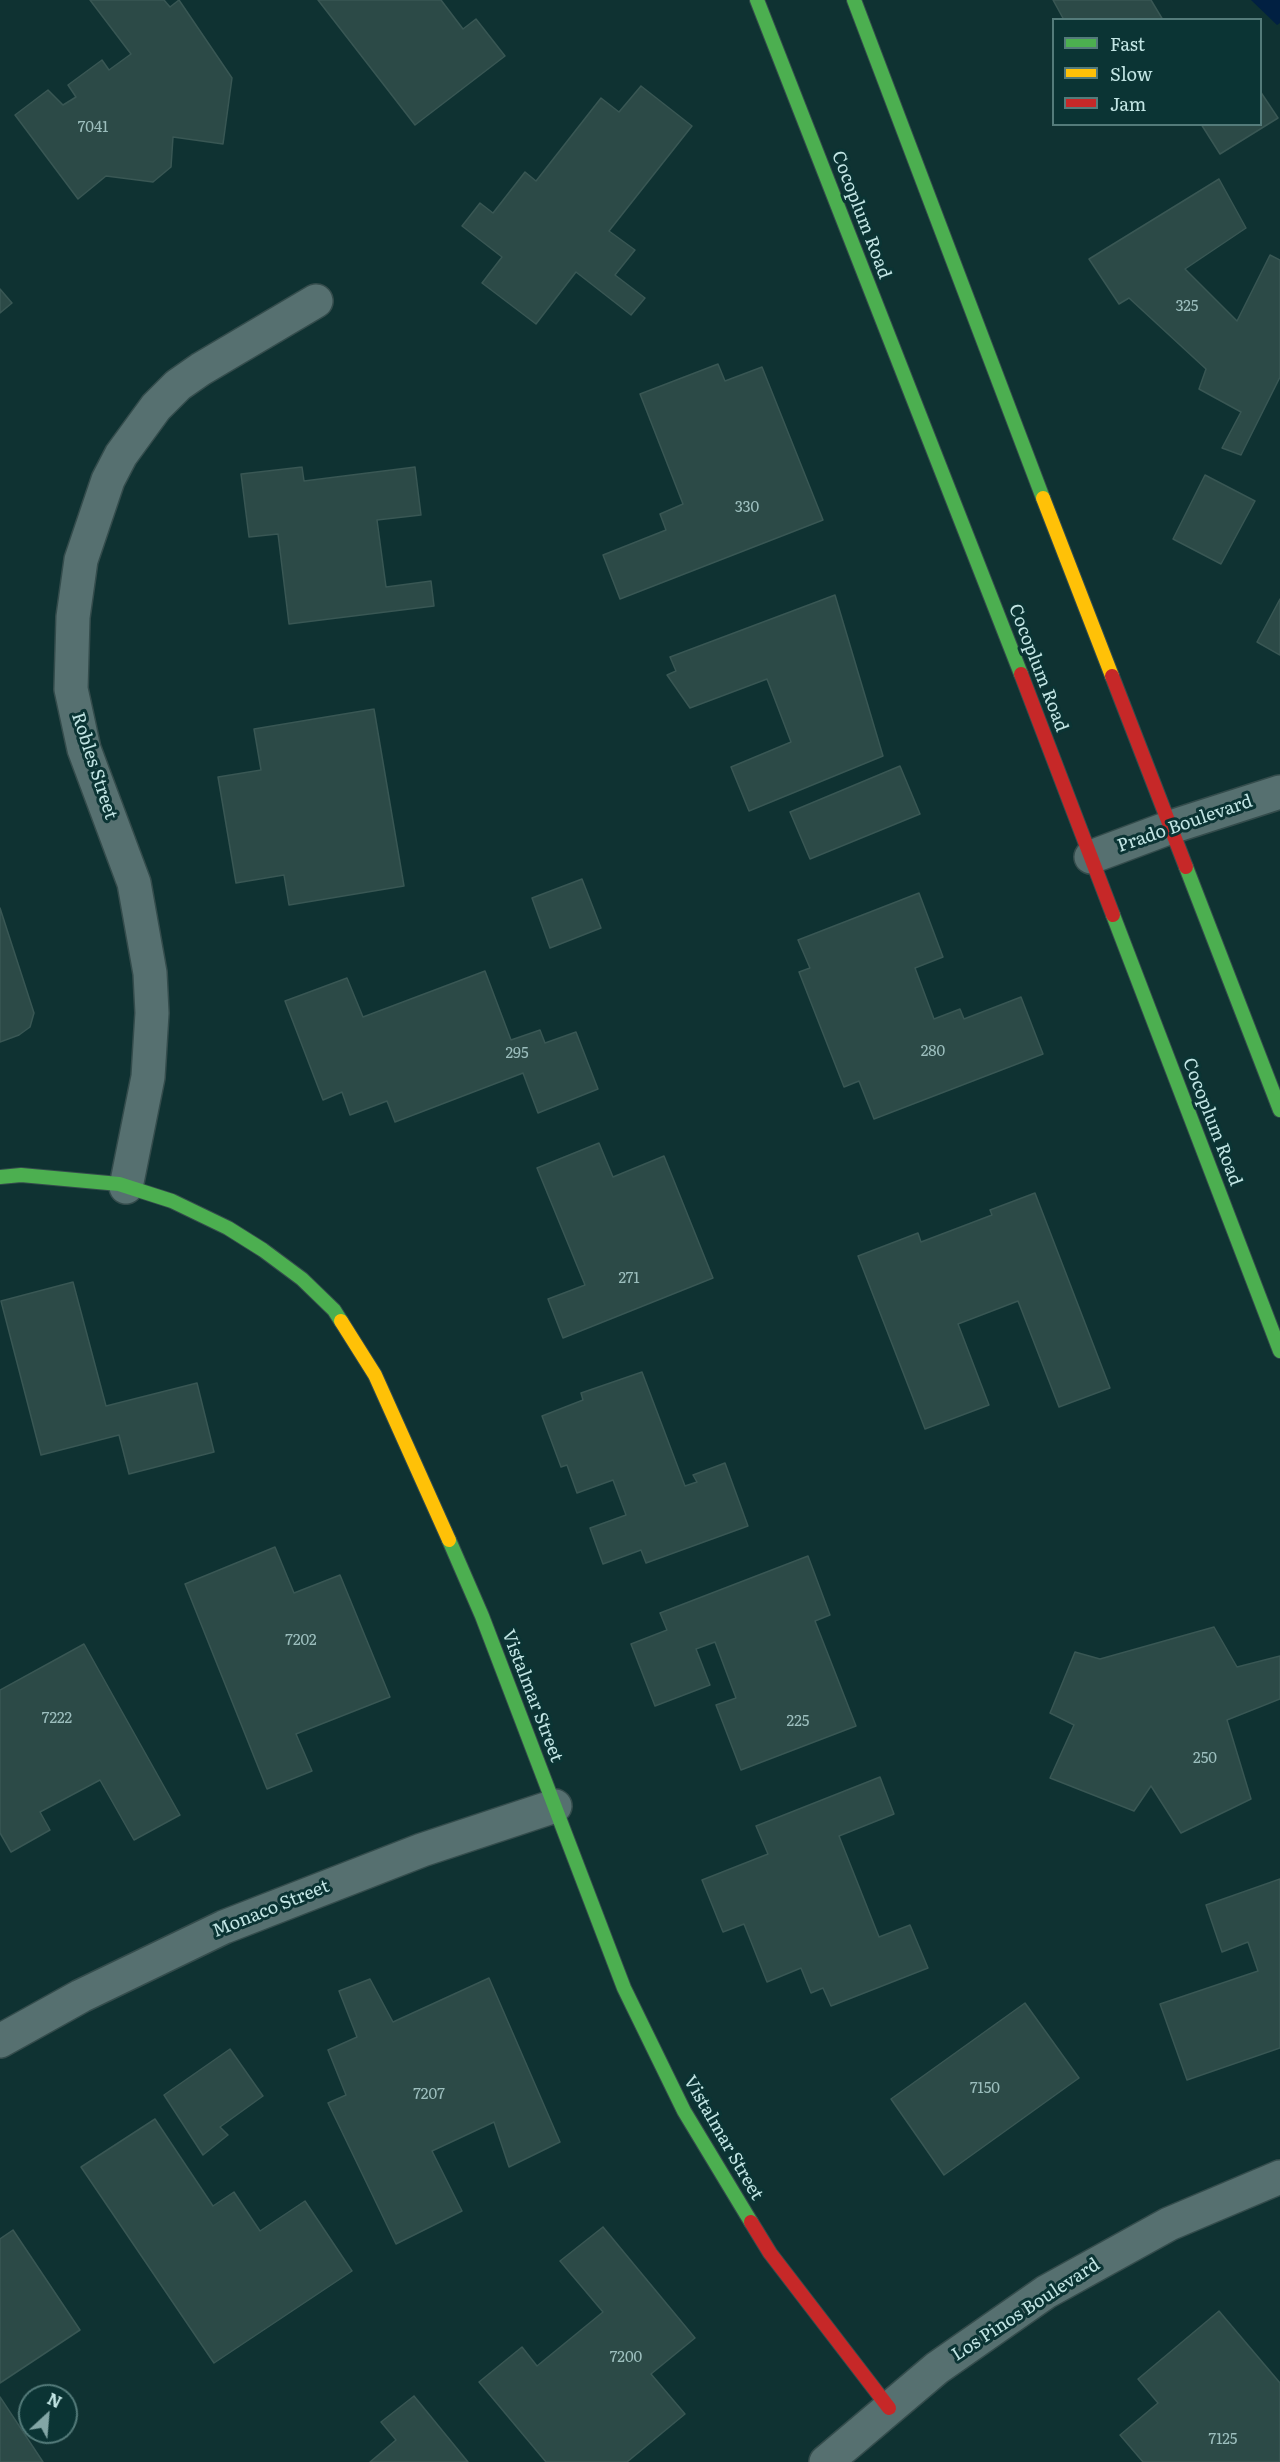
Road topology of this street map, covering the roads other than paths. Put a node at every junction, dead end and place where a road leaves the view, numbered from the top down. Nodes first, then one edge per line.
1 (757, 0) edge
2 (854, 0) edge
3 (316, 301) dead end
4 (1280, 792) edge
5 (1171, 827) junction
6 (1091, 857) junction
7 (1280, 1110) edge
8 (0, 1177) edge
9 (126, 1187) junction
10 (1280, 1350) edge
11 (555, 1806) junction
12 (0, 2041) edge
13 (1280, 2177) edge
14 (889, 2408) junction
15 (826, 2462) edge

1 - 6 street, Cocoplum Road
2 - 5 street
3 - 9 street, Robles Street
4 - 5 street, Prado Boulevard
5 - 6 street, Prado Boulevard
5 - 7 street
6 - 10 street, Cocoplum Road
8 - 9 street, Vistalmar Street
9 - 11 street, Vistalmar Street
11 - 12 street, Monaco Street
11 - 14 street, Vistalmar Street
13 - 14 street, Los Pinos Boulevard
14 - 15 street, Los Pinos Boulevard

